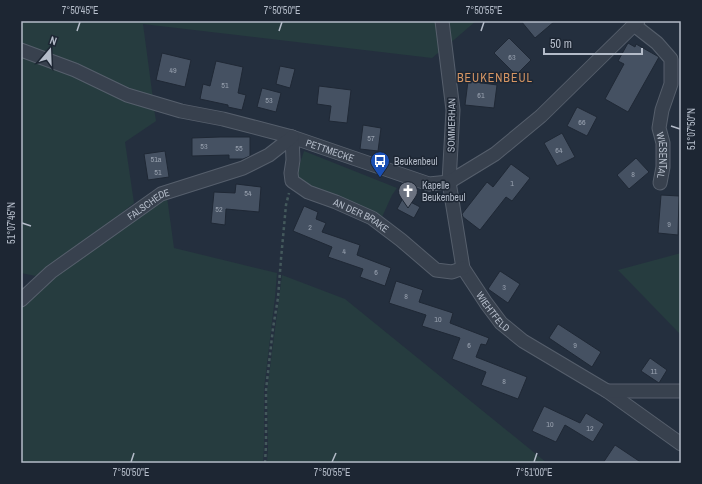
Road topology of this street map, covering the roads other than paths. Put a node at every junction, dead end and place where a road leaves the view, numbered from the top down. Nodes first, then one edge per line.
1 (442, 21) edge
2 (636, 23) edge
3 (21, 50) edge
4 (292, 137) junction
5 (449, 182) junction
6 (660, 183) dead end
7 (464, 268) junction
8 (21, 300) edge
9 (607, 391) junction
10 (681, 391) edge
11 (681, 444) edge

1 - 5 street, SOMMERHAN
2 - 5 street, PETTMECKE
2 - 6 street, WIESENTAL
3 - 4 street, PETTMECKE
4 - 5 street, PETTMECKE
4 - 7 street, AN DER BRAKE
4 - 8 street, FALSCHEDE
5 - 7 street, WIEHTFELD
7 - 9 street, WIEHTFELD
9 - 10 street
9 - 11 street, WIEHTFELD

